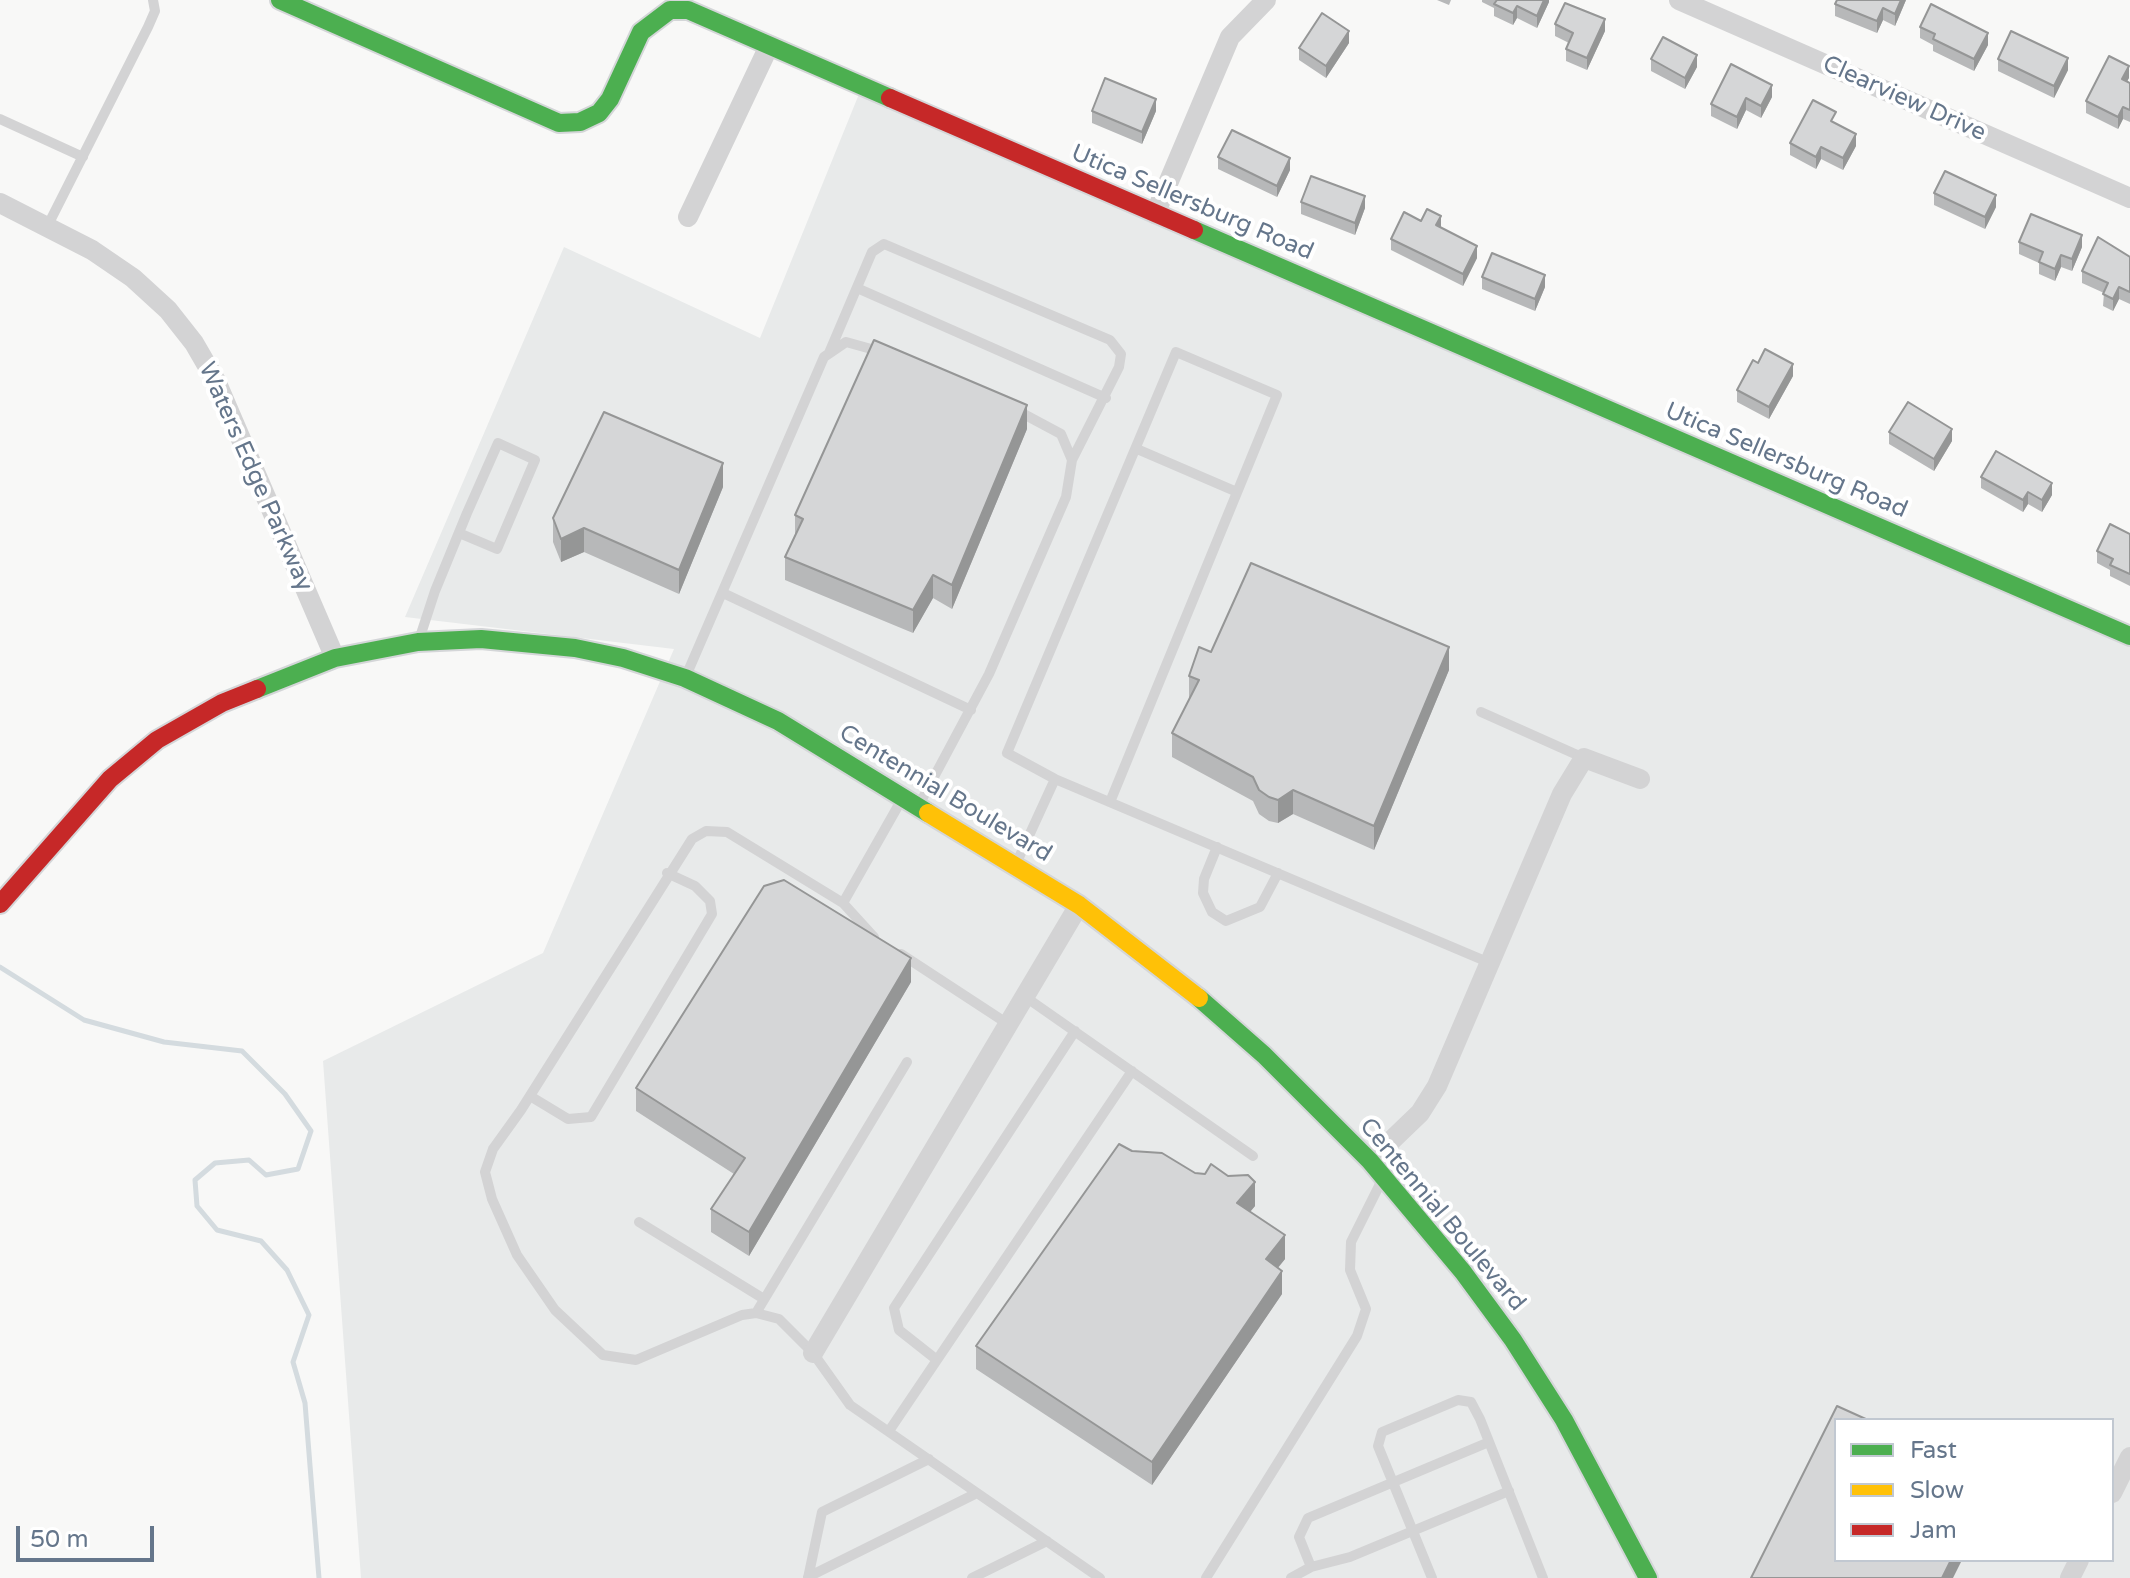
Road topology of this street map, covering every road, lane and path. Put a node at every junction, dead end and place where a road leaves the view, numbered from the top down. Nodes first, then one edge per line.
1 (153, 0) edge
2 (280, 0) edge
3 (1266, 0) edge
4 (1679, 0) edge
5 (769, 46) junction
6 (0, 119) edge
7 (83, 157) junction
8 (2130, 198) edge
9 (0, 203) edge
10 (1155, 214) junction
11 (688, 217) dead end
12 (47, 227) junction
13 (857, 288) junction
14 (828, 354) junction
15 (892, 356) edge
16 (1106, 398) junction
17 (1000, 402) edge
18 (1137, 449) junction
19 (1072, 460) junction
20 (1237, 492) junction
21 (459, 533) junction
22 (723, 593) junction
23 (2130, 636) edge
24 (418, 642) junction
25 (335, 658) junction
26 (685, 678) junction
27 (971, 710) junction
28 (1481, 712) dead end
29 (1584, 758) junction
30 (1055, 779) junction
31 (1640, 779) dead end
32 (910, 802) junction
33 (1110, 802) junction
34 (1217, 847) junction
35 (1016, 865) junction
36 (667, 873) junction
37 (1278, 873) junction
38 (843, 903) junction
39 (0, 904) edge
40 (1079, 905) junction
41 (879, 940) edge
42 (892, 948) edge
43 (1490, 963) junction
44 (1024, 996) junction
45 (1008, 1024) junction
46 (1075, 1031) junction
47 (907, 1062) dead end
48 (1132, 1071) junction
49 (530, 1096) junction
50 (1253, 1156) dead end
51 (1370, 1161) junction
52 (1384, 1177) junction
53 (639, 1222) dead end
54 (764, 1299) junction
55 (756, 1313) junction
56 (813, 1353) junction
57 (937, 1360) junction
58 (889, 1431) junction
59 (1489, 1442) junction
60 (2130, 1457) edge
61 (929, 1459) junction
62 (1394, 1481) junction
63 (2114, 1489) edge
64 (1509, 1491) junction
65 (977, 1493) junction
66 (1413, 1529) junction
67 (1047, 1541) junction
68 (1311, 1567) junction
69 (808, 1577) edge
70 (1430, 1577) edge
71 (972, 1578) edge
72 (1100, 1578) edge
73 (1206, 1578) edge
74 (1291, 1578) edge
75 (1543, 1578) edge
76 (1648, 1578) edge

1 - 7 lane
2 - 5 street, Utica Sellersburg Road
3 - 10 street
4 - 8 street, Clearview Drive
5 - 10 street, Utica Sellersburg Road
5 - 11 street
6 - 7 lane
7 - 12 lane
9 - 12 street, Waters Edge Parkway
10 - 23 street, Utica Sellersburg Road
12 - 25 street, Waters Edge Parkway
13 - 14 lane
13 - 16 lane
13 - 16 lane
14 - 15 lane
14 - 22 lane
16 - 19 lane
17 - 19 lane
18 - 20 lane
18 - 20 lane
18 - 30 lane
19 - 27 lane
20 - 33 lane
21 - 21 lane
21 - 24 lane
22 - 26 lane
22 - 27 lane
24 - 25 street, Centennial Boulevard
24 - 26 street, Centennial Boulevard
25 - 39 street, Centennial Boulevard
26 - 32 street, Centennial Boulevard
27 - 32 lane
28 - 29 lane
29 - 31 street
29 - 43 street
30 - 33 lane
30 - 35 lane
32 - 35 street, Centennial Boulevard
32 - 38 lane
33 - 34 lane
34 - 37 lane
34 - 37 lane
35 - 40 street, Centennial Boulevard
36 - 38 lane
36 - 49 lane
36 - 49 lane
37 - 43 lane
38 - 41 lane
40 - 44 street
40 - 51 street, Centennial Boulevard
42 - 45 lane
43 - 51 street
44 - 45 street
44 - 46 lane
45 - 56 street
46 - 48 lane
46 - 57 lane
47 - 54 lane
48 - 50 lane
48 - 57 lane
49 - 55 lane
51 - 52 street, Centennial Boulevard
52 - 73 lane
52 - 76 street, Centennial Boulevard
53 - 54 lane
54 - 55 lane
55 - 56 lane
56 - 58 lane
57 - 58 lane
58 - 61 lane
59 - 62 lane
59 - 62 lane
59 - 64 lane
60 - 63 street
61 - 65 lane
61 - 69 lane
62 - 66 lane
62 - 68 lane
64 - 66 lane
64 - 75 lane
65 - 67 lane
65 - 69 lane
66 - 68 lane
66 - 70 lane
67 - 71 lane
67 - 72 lane
68 - 74 lane

